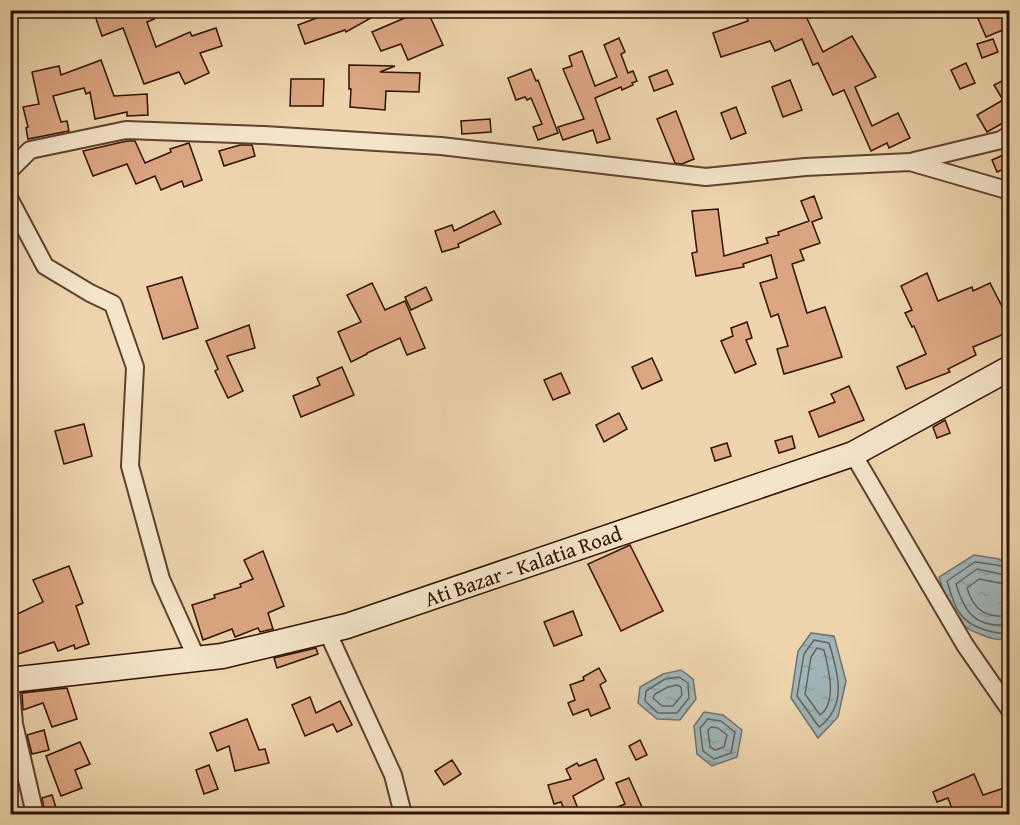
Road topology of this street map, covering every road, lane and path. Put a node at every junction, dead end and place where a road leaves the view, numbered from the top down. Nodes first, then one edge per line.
1 (1010, 134) edge
2 (910, 162) junction
3 (10, 171) edge
4 (1010, 191) edge
5 (10, 200) edge
6 (1010, 368) edge
7 (853, 453) junction
8 (327, 631) junction
9 (197, 659) junction
10 (10, 680) edge
11 (1010, 710) edge
12 (35, 814) edge
13 (404, 814) edge

1 - 2 street
2 - 3 street
2 - 4 street
5 - 9 street
6 - 7 main road, Ati Bazar - Kalatia Road
7 - 8 main road, Ati Bazar - Kalatia Road
7 - 11 street
8 - 9 main road, Ati Bazar - Kalatia Road
8 - 13 street
9 - 10 main road, Ati Bazar - Kalatia Road
10 - 12 street

